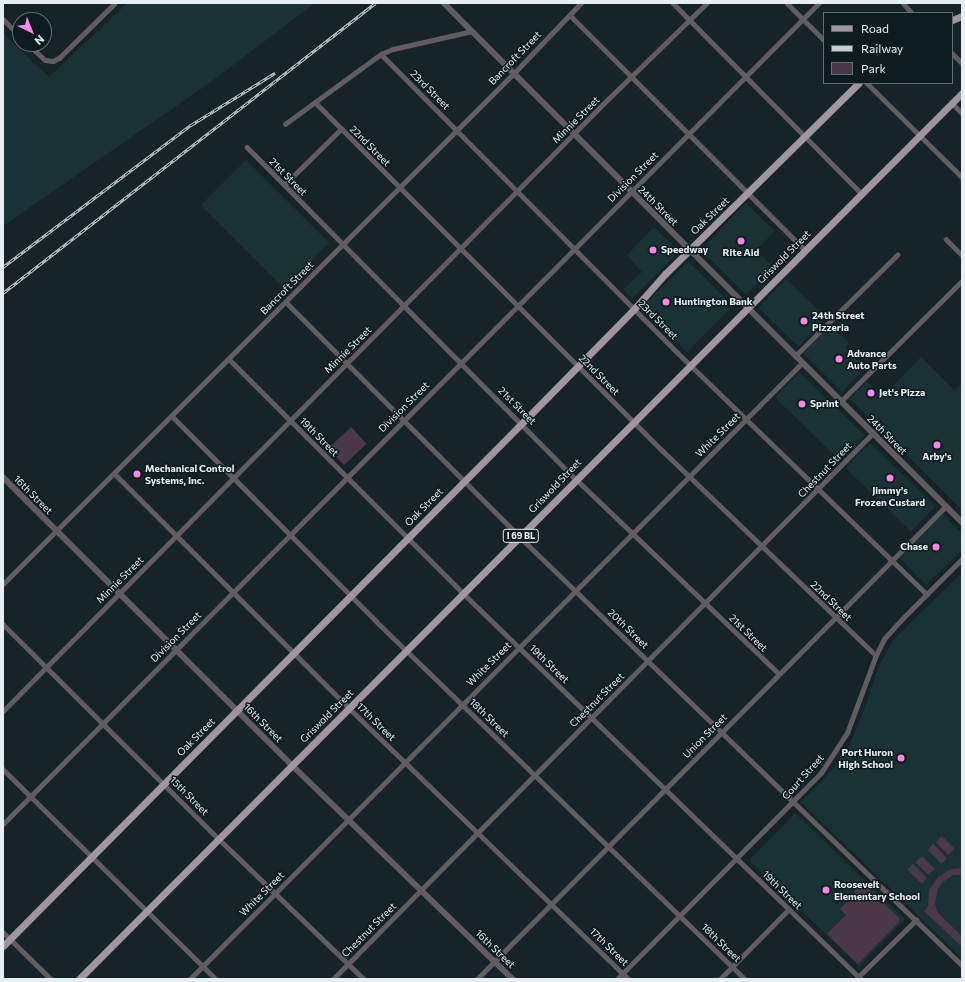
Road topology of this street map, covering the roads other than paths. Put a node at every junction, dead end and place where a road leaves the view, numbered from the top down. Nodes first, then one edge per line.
1 (115, 3) edge
2 (444, 3) edge
3 (581, 3) edge
4 (673, 3) edge
5 (707, 3) edge
6 (787, 3) edge
7 (819, 3) edge
8 (902, 3) edge
9 (911, 12) edge
10 (570, 15) junction
11 (3, 19) edge
12 (803, 19) junction
13 (690, 20) junction
14 (12, 28) edge
15 (472, 31) junction
16 (823, 39) edge
17 (36, 52) edge
18 (381, 54) junction
19 (953, 54) edge
20 (962, 63) edge
21 (514, 73) junction
22 (632, 77) junction
23 (746, 77) junction
24 (857, 84) edge
25 (868, 84) edge
26 (962, 93) edge
27 (315, 102) junction
28 (952, 103) junction
29 (962, 113) edge
30 (286, 124) dead end
31 (341, 129) junction
32 (457, 130) junction
33 (574, 134) junction
34 (689, 134) junction
35 (805, 136) junction
36 (920, 136) junction
37 (247, 147) dead end
38 (962, 177) edge
39 (284, 185) junction
40 (400, 187) junction
41 (631, 191) junction
42 (518, 192) junction
43 (748, 193) junction
44 (862, 194) junction
45 (946, 239) dead end
46 (343, 244) junction
47 (575, 248) junction
48 (461, 249) junction
49 (690, 250) junction
50 (805, 250) junction
51 (897, 255) dead end
52 (962, 255) edge
53 (962, 281) edge
54 (286, 302) junction
55 (404, 306) junction
56 (518, 306) junction
57 (747, 308) junction
58 (634, 309) junction
59 (795, 356) junction
60 (229, 359) junction
61 (461, 363) junction
62 (802, 363) junction
63 (347, 364) junction
64 (691, 365) junction
65 (578, 366) junction
66 (841, 401) junction
67 (172, 416) junction
68 (747, 419) junction
69 (291, 421) junction
70 (404, 421) junction
71 (634, 422) junction
72 (521, 424) junction
73 (873, 433) junction
74 (114, 473) junction
75 (689, 476) junction
76 (3, 477) edge
77 (234, 478) junction
78 (347, 478) junction
79 (576, 479) junction
80 (464, 481) junction
81 (819, 489) junction
82 (946, 506) junction
83 (962, 522) edge
84 (57, 531) junction
85 (290, 534) junction
86 (632, 534) junction
87 (177, 536) junction
88 (520, 537) junction
89 (407, 538) junction
90 (762, 546) junction
91 (962, 559) edge
92 (892, 560) junction
93 (3, 584) edge
94 (576, 591) junction
95 (233, 592) junction
96 (120, 593) junction
97 (463, 593) junction
98 (927, 594) junction
99 (351, 595) junction
100 (705, 604) junction
101 (835, 617) junction
102 (3, 624) edge
103 (519, 647) junction
104 (176, 650) junction
105 (406, 650) junction
106 (294, 652) junction
107 (876, 655) junction
108 (648, 661) junction
109 (47, 667) junction
110 (778, 674) junction
111 (462, 705) junction
112 (349, 708) junction
113 (237, 710) junction
114 (3, 711) edge
115 (591, 718) junction
116 (103, 723) junction
117 (722, 732) junction
118 (405, 762) junction
119 (292, 765) junction
120 (3, 769) edge
121 (534, 775) junction
122 (164, 784) junction
123 (665, 789) junction
124 (31, 796) junction
125 (793, 801) junction
126 (348, 820) junction
127 (3, 824) edge
128 (478, 832) junction
129 (219, 839) junction
130 (609, 846) junction
131 (91, 856) junction
132 (737, 858) junction
133 (421, 890) junction
134 (276, 893) junction
135 (551, 903) junction
136 (789, 909) junction
137 (146, 911) junction
138 (680, 916) junction
139 (916, 920) junction
140 (3, 932) edge
141 (10, 939) junction
142 (3, 946) edge
143 (495, 961) junction
144 (348, 964) junction
145 (962, 965) edge
146 (203, 966) junction
147 (732, 966) junction
148 (623, 973) junction
149 (859, 978) edge
150 (51, 979) edge
151 (79, 979) edge
152 (190, 979) edge
153 (216, 979) edge
154 (333, 979) edge
155 (364, 979) edge
156 (476, 979) edge
157 (513, 979) edge
158 (617, 979) edge
159 (630, 979) edge
160 (720, 979) edge
161 (745, 979) edge

1 - 17 street
2 - 15 street, 24th Street
3 - 10 street, Bancroft Street
4 - 13 street
5 - 13 street, Minnie Street
6 - 12 street
7 - 12 street, Division Street
8 - 9 street
10 - 21 street, Bancroft Street
10 - 22 street
11 - 14 street
12 - 16 street
12 - 23 street, Division Street
13 - 22 street, Minnie Street
13 - 23 street
15 - 18 street
15 - 21 street, 24th Street
18 - 27 street
18 - 32 street, 23rd Street
19 - 20 street
21 - 32 street, Bancroft Street
21 - 33 street, 24th Street
22 - 33 street, Minnie Street
22 - 34 street
23 - 34 street, Division Street
23 - 35 street
24 - 35 main road, Oak Street
25 - 36 street
26 - 28 main road, Griswold Street / I 69 BL
27 - 30 street
27 - 31 street, 22nd Street
28 - 29 street
28 - 36 main road, Griswold Street / I 69 BL
31 - 39 street
31 - 40 street, 22nd Street
32 - 40 street, Bancroft Street
32 - 42 street, 23rd Street
33 - 41 street, 24th Street
33 - 42 street, Minnie Street
34 - 41 street, Division Street
34 - 43 street
35 - 43 main road, Oak Street
35 - 44 street
36 - 38 street
36 - 44 main road, Griswold Street / I 69 BL
37 - 39 street, 21st Street
39 - 46 street, 21st Street
40 - 46 street, Bancroft Street
40 - 48 street, 22nd Street
41 - 47 street, Division Street
41 - 49 street, 24th Street
42 - 47 street, 23rd Street
42 - 48 street, Minnie Street
43 - 49 main road, Oak Street
43 - 50 street
44 - 50 main road, Griswold Street / I 69 BL
45 - 52 street
46 - 54 street, Bancroft Street
46 - 55 street, 21st Street
47 - 56 street, Division Street
47 - 58 street, 23rd Street
48 - 55 street, Minnie Street
48 - 56 street, 22nd Street
49 - 57 street, 24th Street
49 - 58 main road, Oak Street
50 - 57 main road, Griswold Street / I 69 BL
51 - 59 street
53 - 66 street
54 - 60 street, Bancroft Street
54 - 63 street, 20th Street
55 - 61 street, 21st Street
55 - 63 street, Minnie Street
56 - 61 street, Division Street
56 - 65 street, 22nd Street
57 - 59 street, 24th Street
57 - 64 main road, Griswold Street / I 69 BL
58 - 64 street, 23rd Street
58 - 65 main road, Oak Street
59 - 62 street, 24th Street
60 - 67 street, Bancroft Street
60 - 69 street, 19th Street
61 - 70 street, Division Street
61 - 72 street, 21st Street
62 - 66 street, 24th Street
62 - 68 street, White Street
63 - 69 street, Minnie Street
63 - 70 street, 20th Street
64 - 68 street, 23rd Street
64 - 71 main road, Griswold Street / I 69 BL
65 - 71 street, 22nd Street
65 - 72 main road, Oak Street
66 - 73 street, 24th Street
67 - 74 street, Bancroft Street
67 - 77 street, 18th Street
68 - 75 street, White Street
68 - 81 street, 23rd Street
69 - 77 street, Minnie Street
69 - 78 street, 19th Street
70 - 78 street, Division Street
70 - 80 street, 20th Street
71 - 75 street, 22nd Street
71 - 79 main road, Griswold Street / I 69 BL
72 - 79 street, 21st Street
72 - 80 main road, Oak Street
73 - 81 street, Chestnut Street
73 - 82 street, 24th Street
74 - 84 street, Bancroft Street
74 - 87 street, 17th Street
75 - 86 street, White Street
75 - 90 street, 22nd Street
76 - 84 street, 16th Street
77 - 85 street, 18th Street
77 - 87 street, Minnie Street
78 - 85 street, Division Street
78 - 89 street, 19th Street
79 - 86 street, 21st Street
79 - 88 main road, Griswold Street / I 69 BL
80 - 88 street, 20th Street
80 - 89 main road, Oak Street
81 - 90 street, Chestnut Street
81 - 92 street, 23rd Street
82 - 83 street, 24th Street
82 - 92 street, Union Street
84 - 93 street, Bancroft Street
84 - 96 street, 16th Street
85 - 95 street, Division Street
85 - 99 street, 18th Street
86 - 94 street, White Street
86 - 100 street, 21st Street
87 - 95 street, 17th Street
87 - 96 street, Minnie Street
88 - 94 street, 20th Street
88 - 97 main road, Griswold Street / I 69 BL
89 - 97 street, 19th Street
89 - 99 main road, Oak Street
90 - 100 street, Chestnut Street
90 - 101 street, 22nd Street
91 - 98 street, Court Street
92 - 98 street, 23rd Street
92 - 101 street, Union Street
94 - 103 street, White Street
94 - 108 street, 20th Street
95 - 104 street, Division Street
95 - 106 street, 17th Street
96 - 104 street, 16th Street
96 - 109 street, Minnie Street
97 - 103 street, 19th Street
97 - 105 main road, Griswold Street / I 69 BL
98 - 107 street, Court Street
99 - 105 street, 18th Street
99 - 106 main road, Oak Street
100 - 108 street, Chestnut Street
100 - 110 street, 21st Street
101 - 107 street, 22nd Street
101 - 110 street, Union Street
102 - 109 street, 15th Street
103 - 111 street, White Street
103 - 115 street, 19th Street
104 - 113 street, 16th Street
104 - 116 street, Division Street
105 - 111 street, 18th Street
105 - 112 main road, Griswold Street / I 69 BL
106 - 112 street, 17th Street
106 - 113 main road, Oak Street
107 - 125 street, Court Street
108 - 115 street, Chestnut Street
108 - 117 street, 20th Street
109 - 114 street, Minnie Street
109 - 116 street, 15th Street
110 - 117 street, Union Street
111 - 118 street, White Street
111 - 121 street, 18th Street
112 - 118 street, 17th Street
112 - 119 main road, Griswold Street / I 69 BL
113 - 119 street, 16th Street
113 - 122 main road, Oak Street
115 - 121 street, Chestnut Street
115 - 123 street, 19th Street
116 - 122 street, 15th Street
116 - 124 street, Division Street
117 - 123 street, Union Street
117 - 125 street, 20th Street
118 - 126 street, White Street
118 - 128 street, 17th Street
119 - 126 street, 16th Street
119 - 129 main road, Griswold Street / I 69 BL
120 - 124 street
121 - 128 street, Chestnut Street
121 - 130 street, 18th Street
122 - 129 street, 15th Street
122 - 131 main road, Oak Street
123 - 130 street, Union Street
123 - 132 street, 19th Street
124 - 127 street, Division Street
124 - 131 street
125 - 132 street, Court Street
125 - 139 street, 20th Street
126 - 133 street, 16th Street
126 - 134 street, White Street
128 - 133 street, Chestnut Street
128 - 135 street, 17th Street
129 - 134 street, 15th Street
129 - 137 main road, Griswold Street / I 69 BL
130 - 135 street, Union Street
130 - 138 street, 18th Street
131 - 137 street
131 - 141 main road, Oak Street
132 - 136 street, 19th Street
132 - 138 street, Court Street
133 - 143 street, 16th Street
133 - 144 street, Chestnut Street
134 - 144 street, 15th Street
134 - 146 street, White Street
135 - 143 street, Union Street
135 - 148 street, 17th Street
136 - 147 street
136 - 149 street, 19th Street
137 - 146 street
137 - 151 main road, Griswold Street / I 69 BL
138 - 147 street, 18th Street
138 - 148 street, Court Street
139 - 145 street, 20th Street
139 - 149 street
140 - 141 street
141 - 142 main road, Oak Street
141 - 150 street
143 - 156 street, Union Street
143 - 157 street, 16th Street
144 - 154 street, Chestnut Street
144 - 155 street, 15th Street
146 - 152 street, White Street
146 - 153 street
147 - 160 street
147 - 161 street, 18th Street
148 - 158 street, Court Street
148 - 159 street, 17th Street

